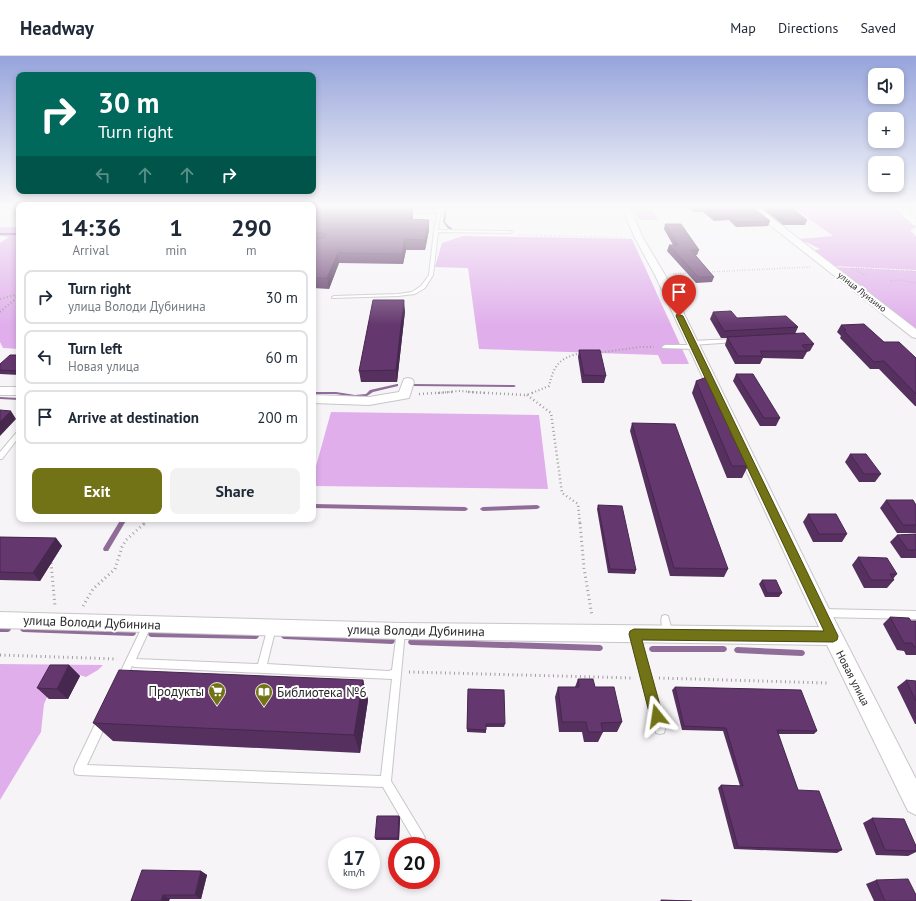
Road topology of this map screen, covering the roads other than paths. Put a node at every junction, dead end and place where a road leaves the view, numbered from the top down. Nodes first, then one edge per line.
1 (434, 245) edge
2 (643, 245) edge
3 (802, 245) edge
4 (334, 297) dead end
5 (916, 334) edge
6 (740, 341) edge
7 (693, 345) junction
8 (665, 347) road end
9 (408, 382) dead end
10 (0, 391) edge
11 (16, 391) edge
12 (316, 399) edge
13 (16, 437) edge
14 (0, 457) edge
15 (821, 613) junction
16 (916, 615) edge
17 (0, 620) edge
18 (148, 624) junction
19 (272, 626) junction
20 (401, 631) junction
21 (634, 634) junction
22 (833, 636) junction
23 (131, 660) junction
24 (261, 668) junction
25 (397, 674) junction
26 (118, 688) edge
27 (108, 708) edge
28 (660, 729) dead end
29 (386, 782) junction
30 (916, 803) edge
31 (418, 837) edge

1 - 4 lane
2 - 7 street, Новая улица
3 - 5 street, улица Луизино
6 - 7 lane
7 - 8 lane
7 - 15 street, Новая улица
9 - 12 street
10 - 11 street
13 - 14 lane
15 - 16 lane
15 - 22 street, Новая улица
17 - 18 street, улица Володи Дубинина
18 - 19 street, улица Володи Дубинина
18 - 23 lane
19 - 20 street, улица Володи Дубинина
19 - 24 lane
20 - 21 street, улица Володи Дубинина
20 - 25 lane
21 - 22 street, улица Володи Дубинина
21 - 28 lane
22 - 30 street, Новая улица
23 - 24 lane
23 - 26 lane
24 - 25 lane
25 - 29 lane
27 - 29 lane
29 - 31 lane

